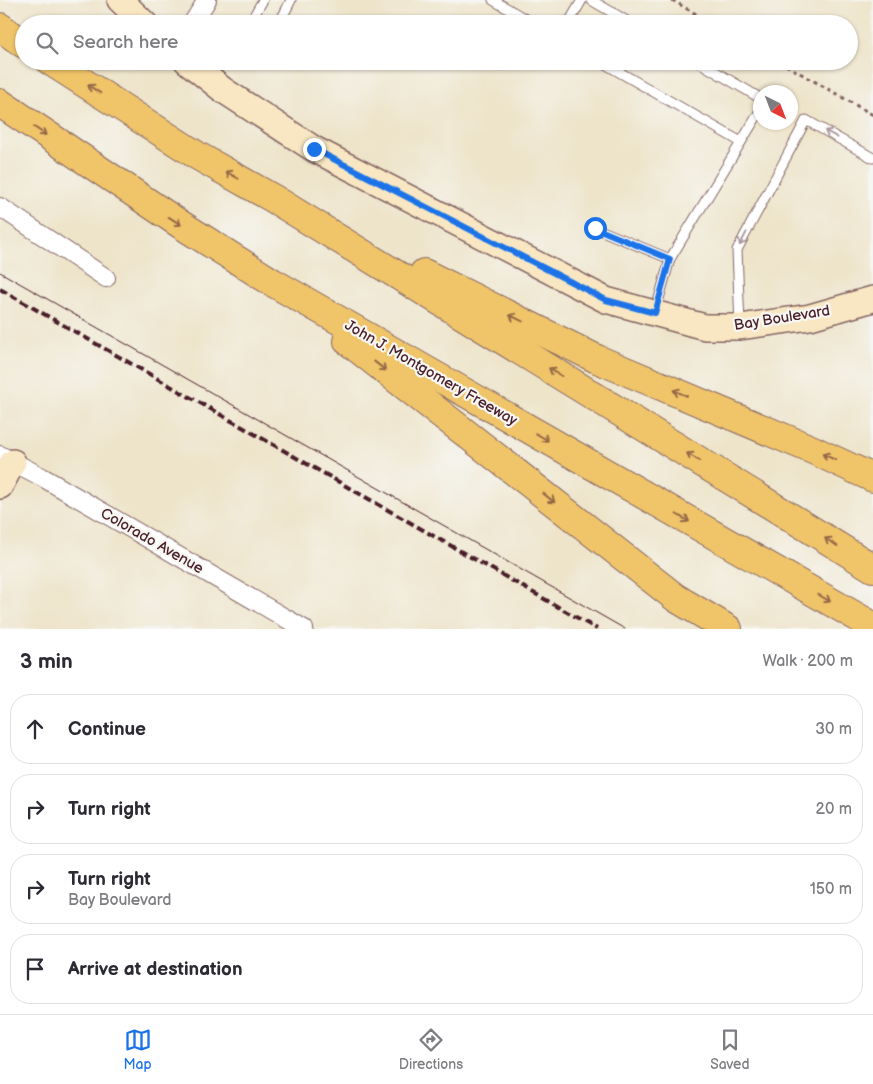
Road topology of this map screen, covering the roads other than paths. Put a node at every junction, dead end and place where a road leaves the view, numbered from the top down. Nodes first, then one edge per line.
1 (120, 0) edge
2 (207, 0) edge
3 (263, 0) edge
4 (493, 0) edge
5 (582, 0) edge
6 (591, 0) edge
7 (288, 1) edge
8 (136, 15) edge
9 (198, 15) edge
10 (254, 15) edge
11 (283, 15) edge
12 (519, 15) edge
13 (573, 15) edge
14 (617, 15) edge
15 (0, 27) edge
16 (15, 38) edge
17 (64, 70) edge
18 (198, 70) edge
19 (616, 70) edge
20 (712, 70) edge
21 (753, 94) edge
22 (0, 104) edge
23 (753, 122) edge
24 (741, 142) junction
25 (873, 158) edge
26 (274, 199) junction
27 (0, 206) edge
28 (595, 228) dead end
29 (670, 259) junction
30 (106, 278) dead end
31 (272, 282) junction
32 (873, 299) edge
33 (655, 313) junction
34 (740, 328) junction
35 (6, 459) edge
36 (873, 478) edge
37 (0, 486) edge
38 (873, 568) edge
39 (873, 626) edge
40 (304, 629) edge
41 (728, 629) edge

1 - 8 main road
2 - 9 street
3 - 10 lane
4 - 12 lane
5 - 13 lane
6 - 14 lane
7 - 11 lane
15 - 16 highway
26 -> 17 highway
18 - 33 main road, Bay Boulevard
19 - 24 lane
20 - 21 lane
22 -> 31 highway, John J. Montgomery Freeway
23 - 24 lane
24 - 29 lane
25 -> 34 lane
36 -> 26 highway
38 -> 26 highway
27 - 30 street
28 - 29 lane
29 - 33 lane
31 -> 39 highway, John J. Montgomery Freeway
31 -> 41 highway
32 - 34 main road, Bay Boulevard
33 - 34 main road, Bay Boulevard
35 - 37 main road
35 - 40 street, Colorado Avenue

